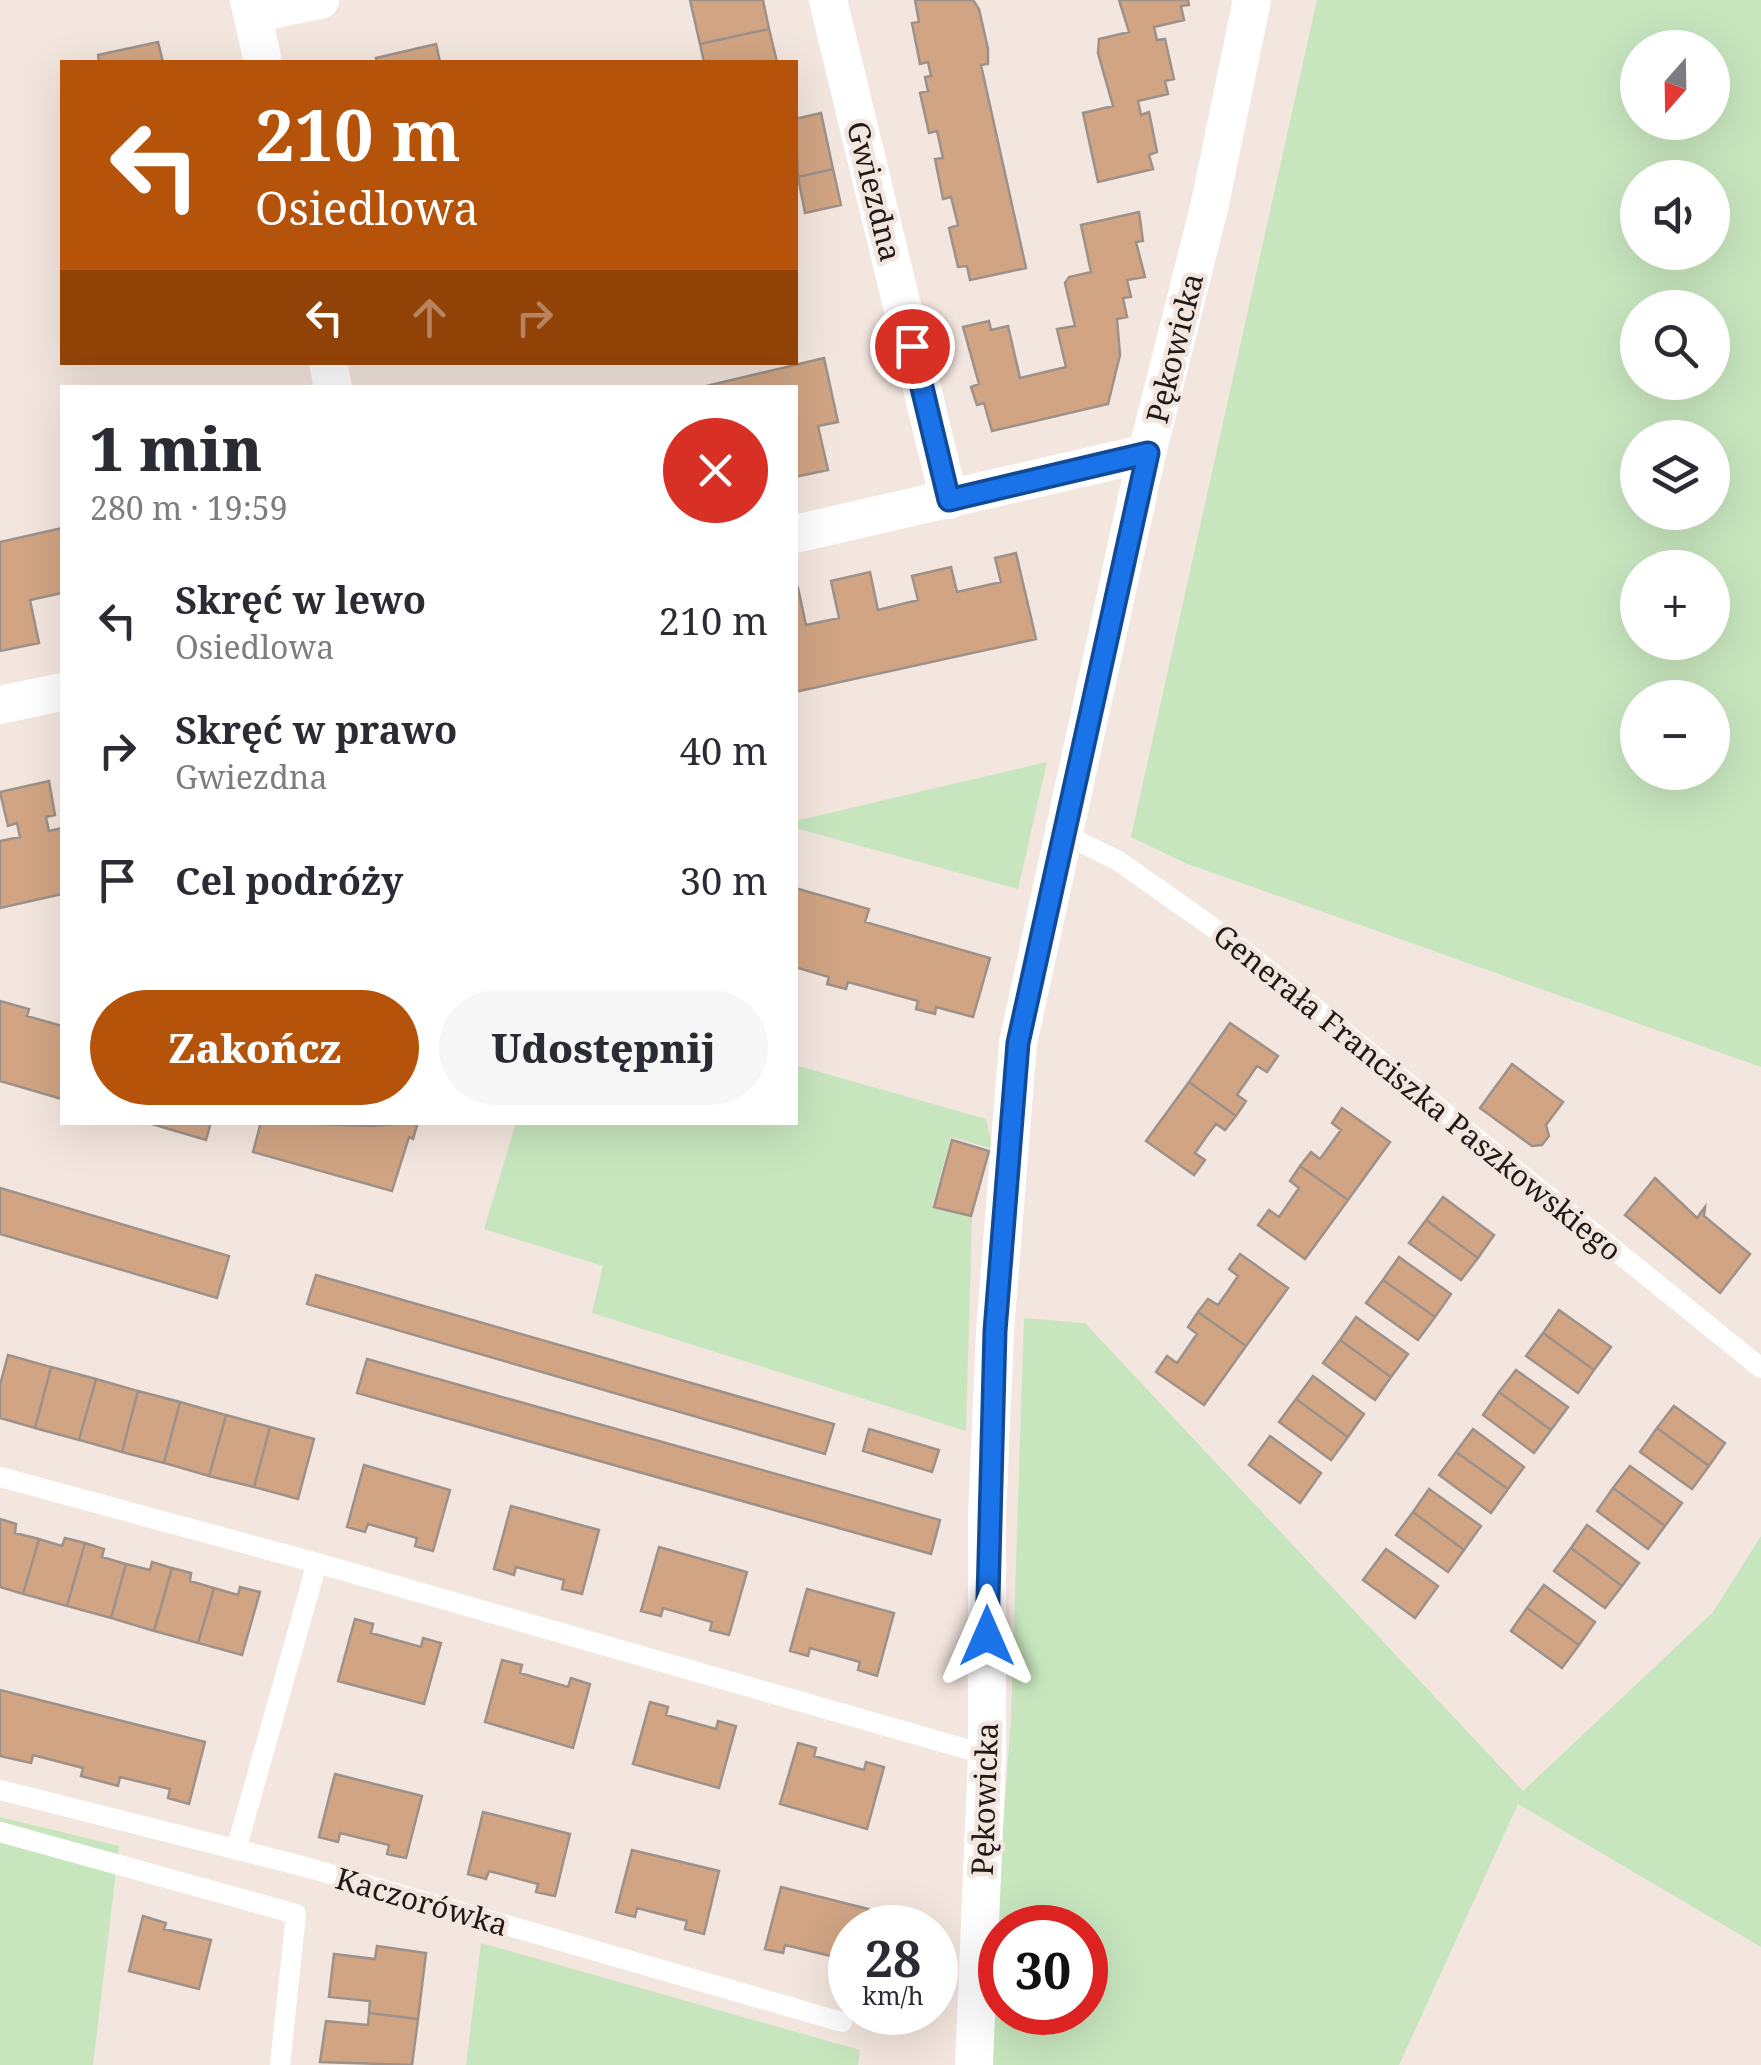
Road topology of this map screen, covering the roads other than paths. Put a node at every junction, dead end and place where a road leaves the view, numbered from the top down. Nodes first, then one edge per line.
1 (320, 0) edge
2 (828, 0) edge
3 (1252, 0) edge
4 (251, 7) edge
5 (263, 60) edge
6 (1148, 453) junction
7 (949, 500) junction
8 (798, 533) edge
9 (60, 692) edge
10 (0, 705) edge
11 (1062, 834) junction
12 (1761, 1368) edge
13 (0, 1477) edge
14 (317, 1562) junction
15 (987, 1755) junction
16 (0, 1790) edge
17 (0, 1832) edge
18 (236, 1850) junction
19 (828, 2018) edge
20 (280, 2065) edge
21 (974, 2065) edge

1 - 4 street
2 - 7 street, Gwiezdna
3 - 6 street, Pękowicka
4 - 5 street
6 - 7 street
6 - 11 street, Pękowicka
7 - 8 street
9 - 10 street
11 - 12 lane, Generała Franciszka Paszkowskiego
11 - 15 street, Pękowicka
13 - 14 lane
14 - 15 lane
14 - 18 lane
15 - 21 street, Pękowicka
16 - 18 lane, Kaczorówka
17 - 20 lane
18 - 19 lane, Kaczorówka

